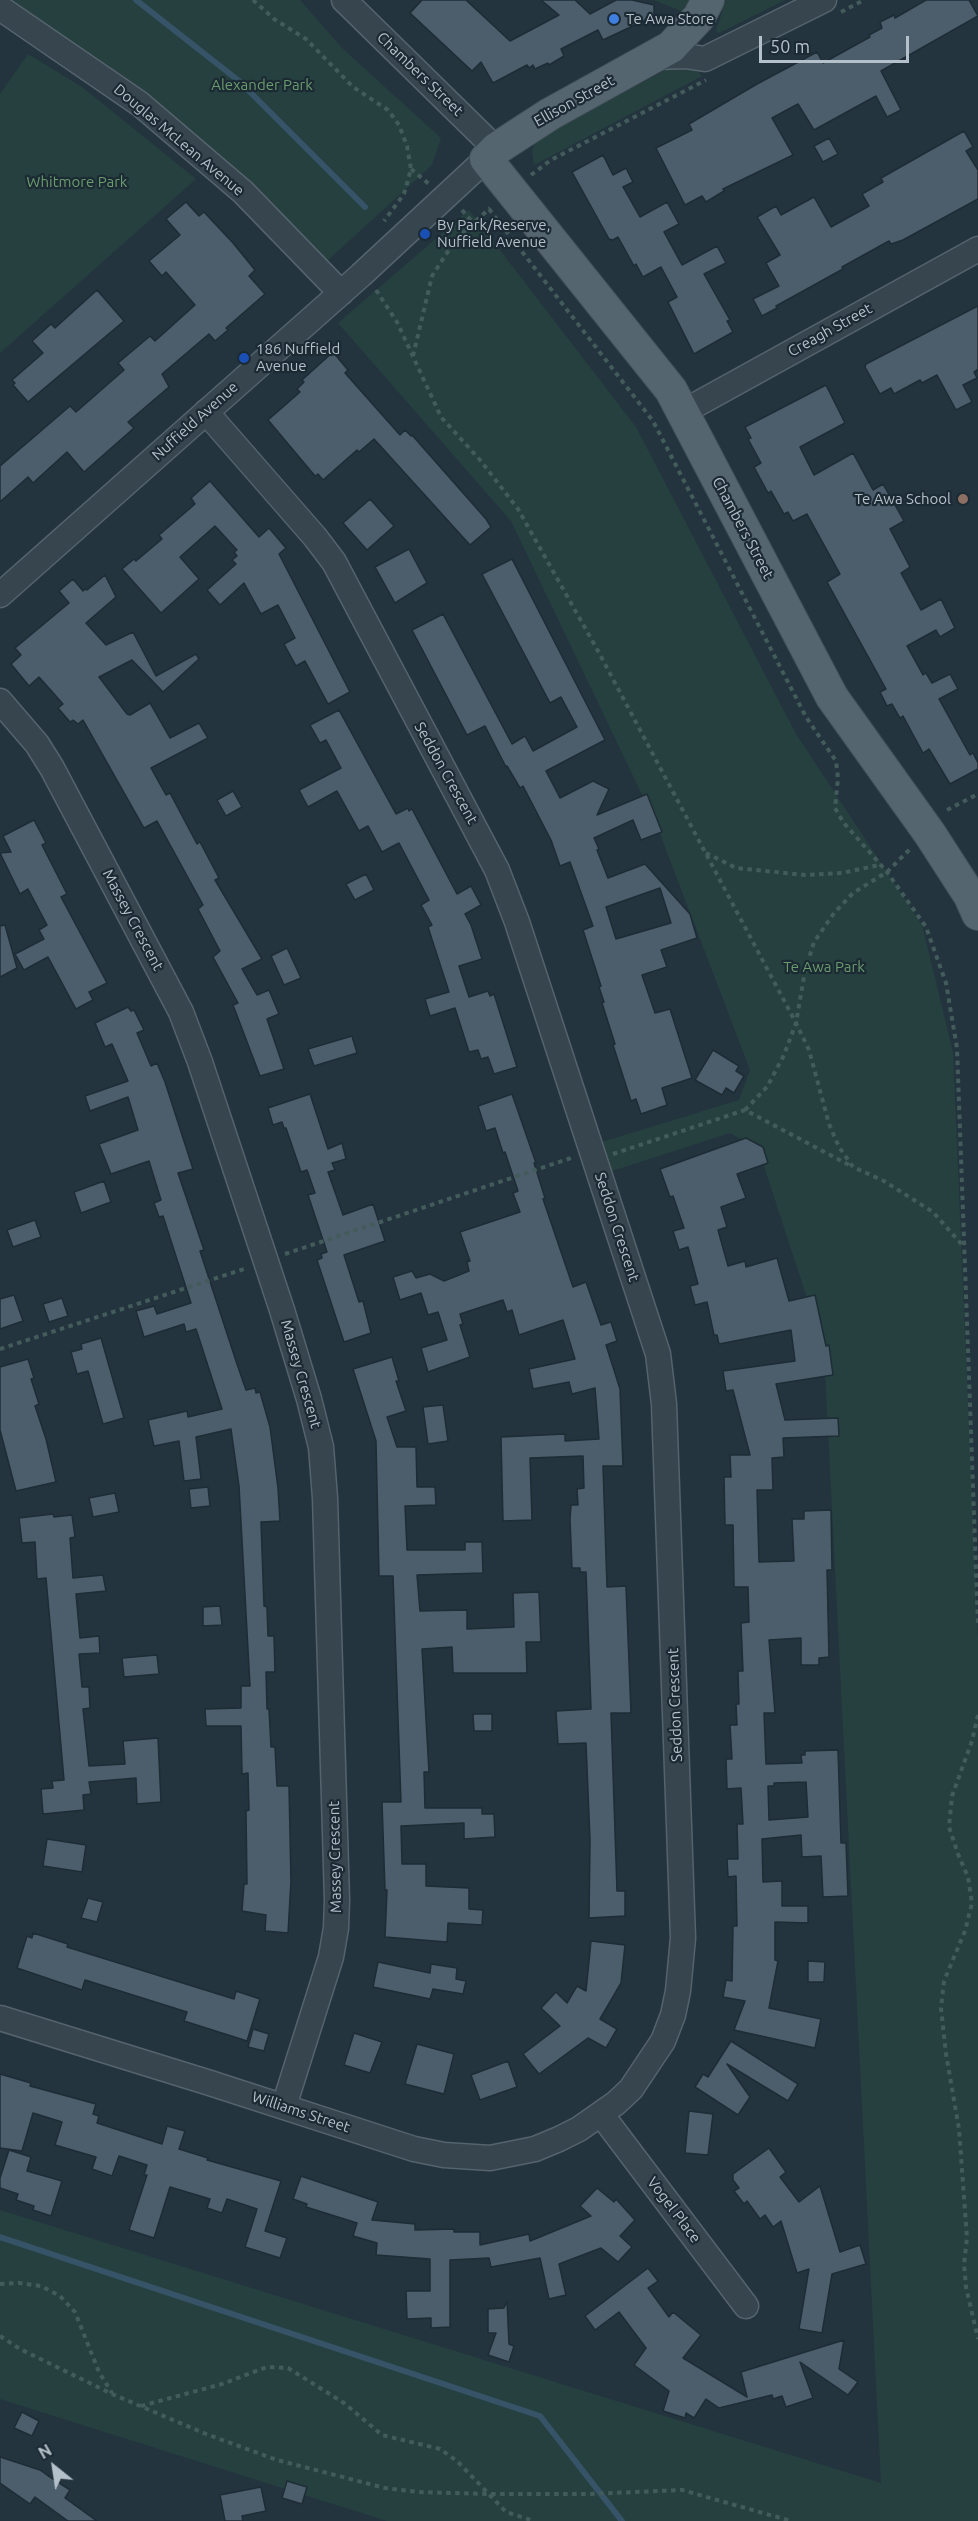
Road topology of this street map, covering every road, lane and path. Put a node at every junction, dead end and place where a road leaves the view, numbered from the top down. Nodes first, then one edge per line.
1 (253, 0) edge
2 (344, 0) edge
3 (708, 0) edge
4 (864, 0) edge
5 (0, 8) edge
6 (829, 8) edge
7 (655, 57) junction
8 (707, 80) dead end
9 (491, 154) junction
10 (500, 200) junction
11 (377, 229) dead end
12 (978, 249) edge
13 (361, 275) junction
14 (341, 293) junction
15 (413, 357) junction
16 (206, 412) junction
17 (683, 412) junction
18 (0, 595) edge
19 (0, 701) edge
20 (978, 794) edge
21 (947, 810) dead end
22 (912, 847) dead end
23 (706, 852) junction
24 (879, 865) junction
25 (887, 873) junction
26 (978, 914) edge
27 (796, 1023) junction
28 (745, 1110) junction
29 (593, 1156) junction
30 (853, 1167) junction
31 (965, 1247) junction
32 (266, 1261) junction
33 (0, 1349) edge
34 (978, 1624) edge
35 (978, 1715) edge
36 (0, 2018) edge
37 (284, 2106) junction
38 (601, 2114) junction
39 (0, 2284) edge
40 (746, 2306) dead end
41 (0, 2336) edge
42 (978, 2339) edge
43 (112, 2394) junction
44 (141, 2406) junction
45 (490, 2494) junction
46 (534, 2521) edge
47 (791, 2521) edge

1 - 11 path
2 - 9 street, Chambers Street
3 - 7 main road, Ellison Street
4 - 6 path
5 - 14 street, Douglas McLean Avenue
6 - 7 street, Ellison Street
7 - 9 main road, Ellison Street
8 - 10 path
9 - 10 main road, Chambers Street
9 - 13 street, Nuffield Avenue
10 - 15 path
10 - 17 main road, Chambers Street
10 - 24 path
12 - 17 street, Creagh Street
13 - 14 street, Nuffield Avenue
13 - 15 path
14 - 16 street, Nuffield Avenue
15 - 23 path
16 - 18 street, Nuffield Avenue
16 - 29 street, Seddon Crescent
17 - 26 main road, Chambers Street
19 - 32 street, Massey Crescent
20 - 21 path
22 - 25 path
23 - 24 path
23 - 27 path
24 - 25 path
25 - 27 path
25 - 31 path
27 - 28 path
27 - 30 path
28 - 29 path
28 - 30 path
29 - 32 path
29 - 38 street, Seddon Crescent
30 - 31 path
31 - 34 path
32 - 33 path
32 - 37 street, Massey Crescent
35 - 42 path
36 - 37 street, Williams Street
37 - 38 street, Williams Street
38 - 40 street, Vogel Place
39 - 43 path
41 - 43 path
43 - 44 path
44 - 45 path
44 - 45 path
45 - 46 path
45 - 47 path

